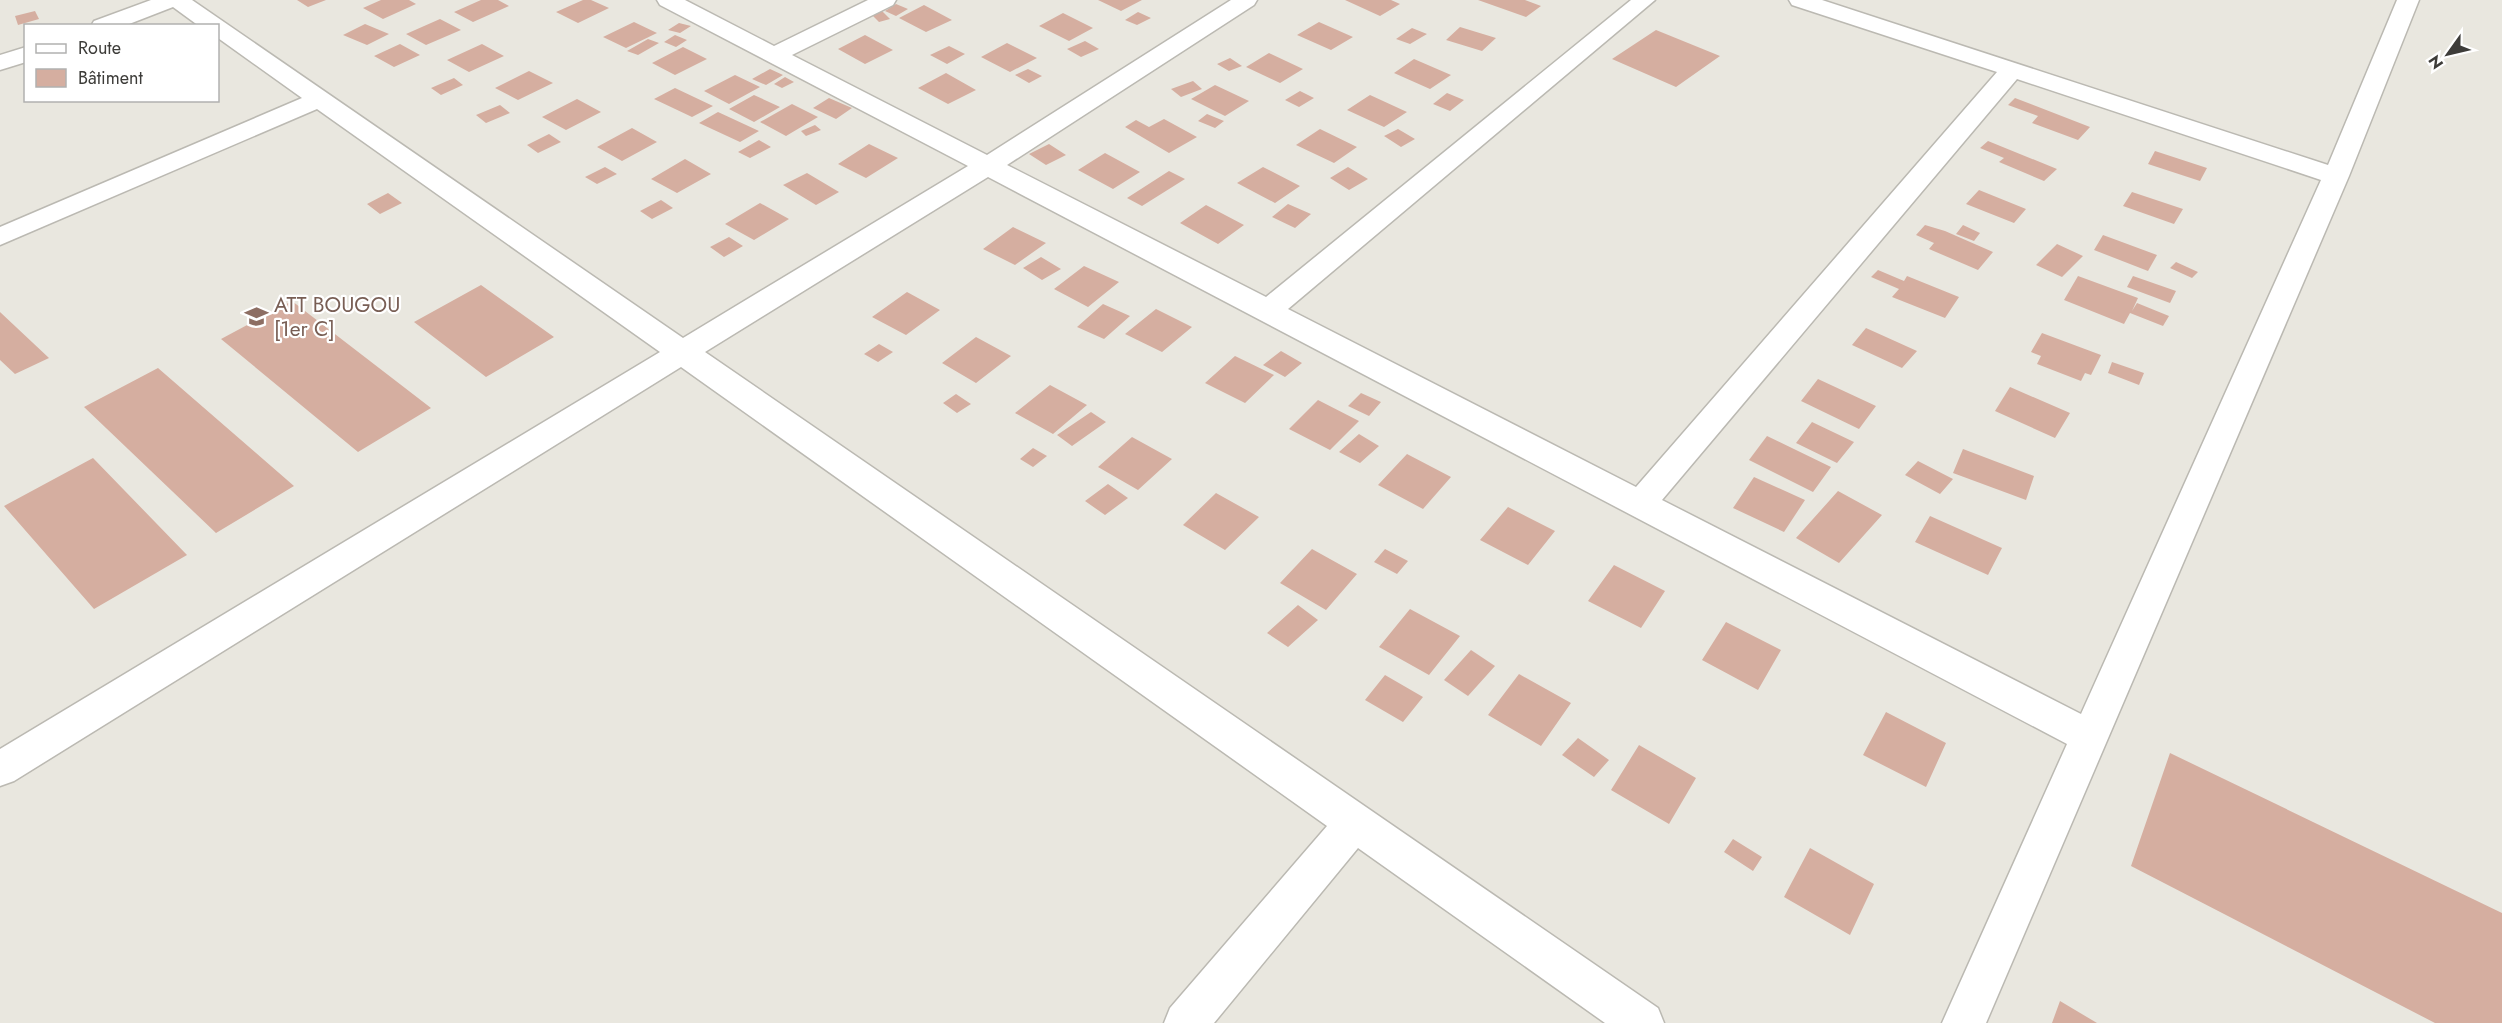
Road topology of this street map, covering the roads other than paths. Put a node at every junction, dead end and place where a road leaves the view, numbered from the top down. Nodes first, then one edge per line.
1 (171, 0) edge
2 (178, 0) edge
3 (668, 0) edge
4 (885, 0) edge
5 (1246, 0) edge
6 (1644, 0) edge
7 (1800, 0) edge
8 (2408, 0) edge
9 (107, 24) edge
10 (212, 24) edge
11 (219, 29) edge
12 (24, 55) edge
13 (773, 55) junction
14 (0, 63) edge
15 (2012, 70) junction
16 (320, 99) junction
17 (987, 166) junction
18 (2336, 176) junction
19 (0, 237) edge
20 (1267, 311) junction
21 (684, 352) junction
22 (1640, 504) junction
23 (2089, 737) junction
24 (0, 769) edge
25 (1355, 822) junction
26 (1186, 1023) edge
27 (1642, 1023) edge
28 (1964, 1023) edge

1 - 9 street
2 - 10 street
3 - 13 street
4 - 13 street
5 - 17 street
6 - 20 street
7 - 15 street
8 - 18 street
11 - 16 street
12 - 14 street
13 - 17 street
15 - 18 street
15 - 22 street
16 - 19 street
16 - 21 street
17 - 20 street
17 - 21 street
18 - 23 street
20 - 22 street
21 - 24 street
21 - 25 street
22 - 23 street
23 - 28 street
25 - 26 street
25 - 27 street

